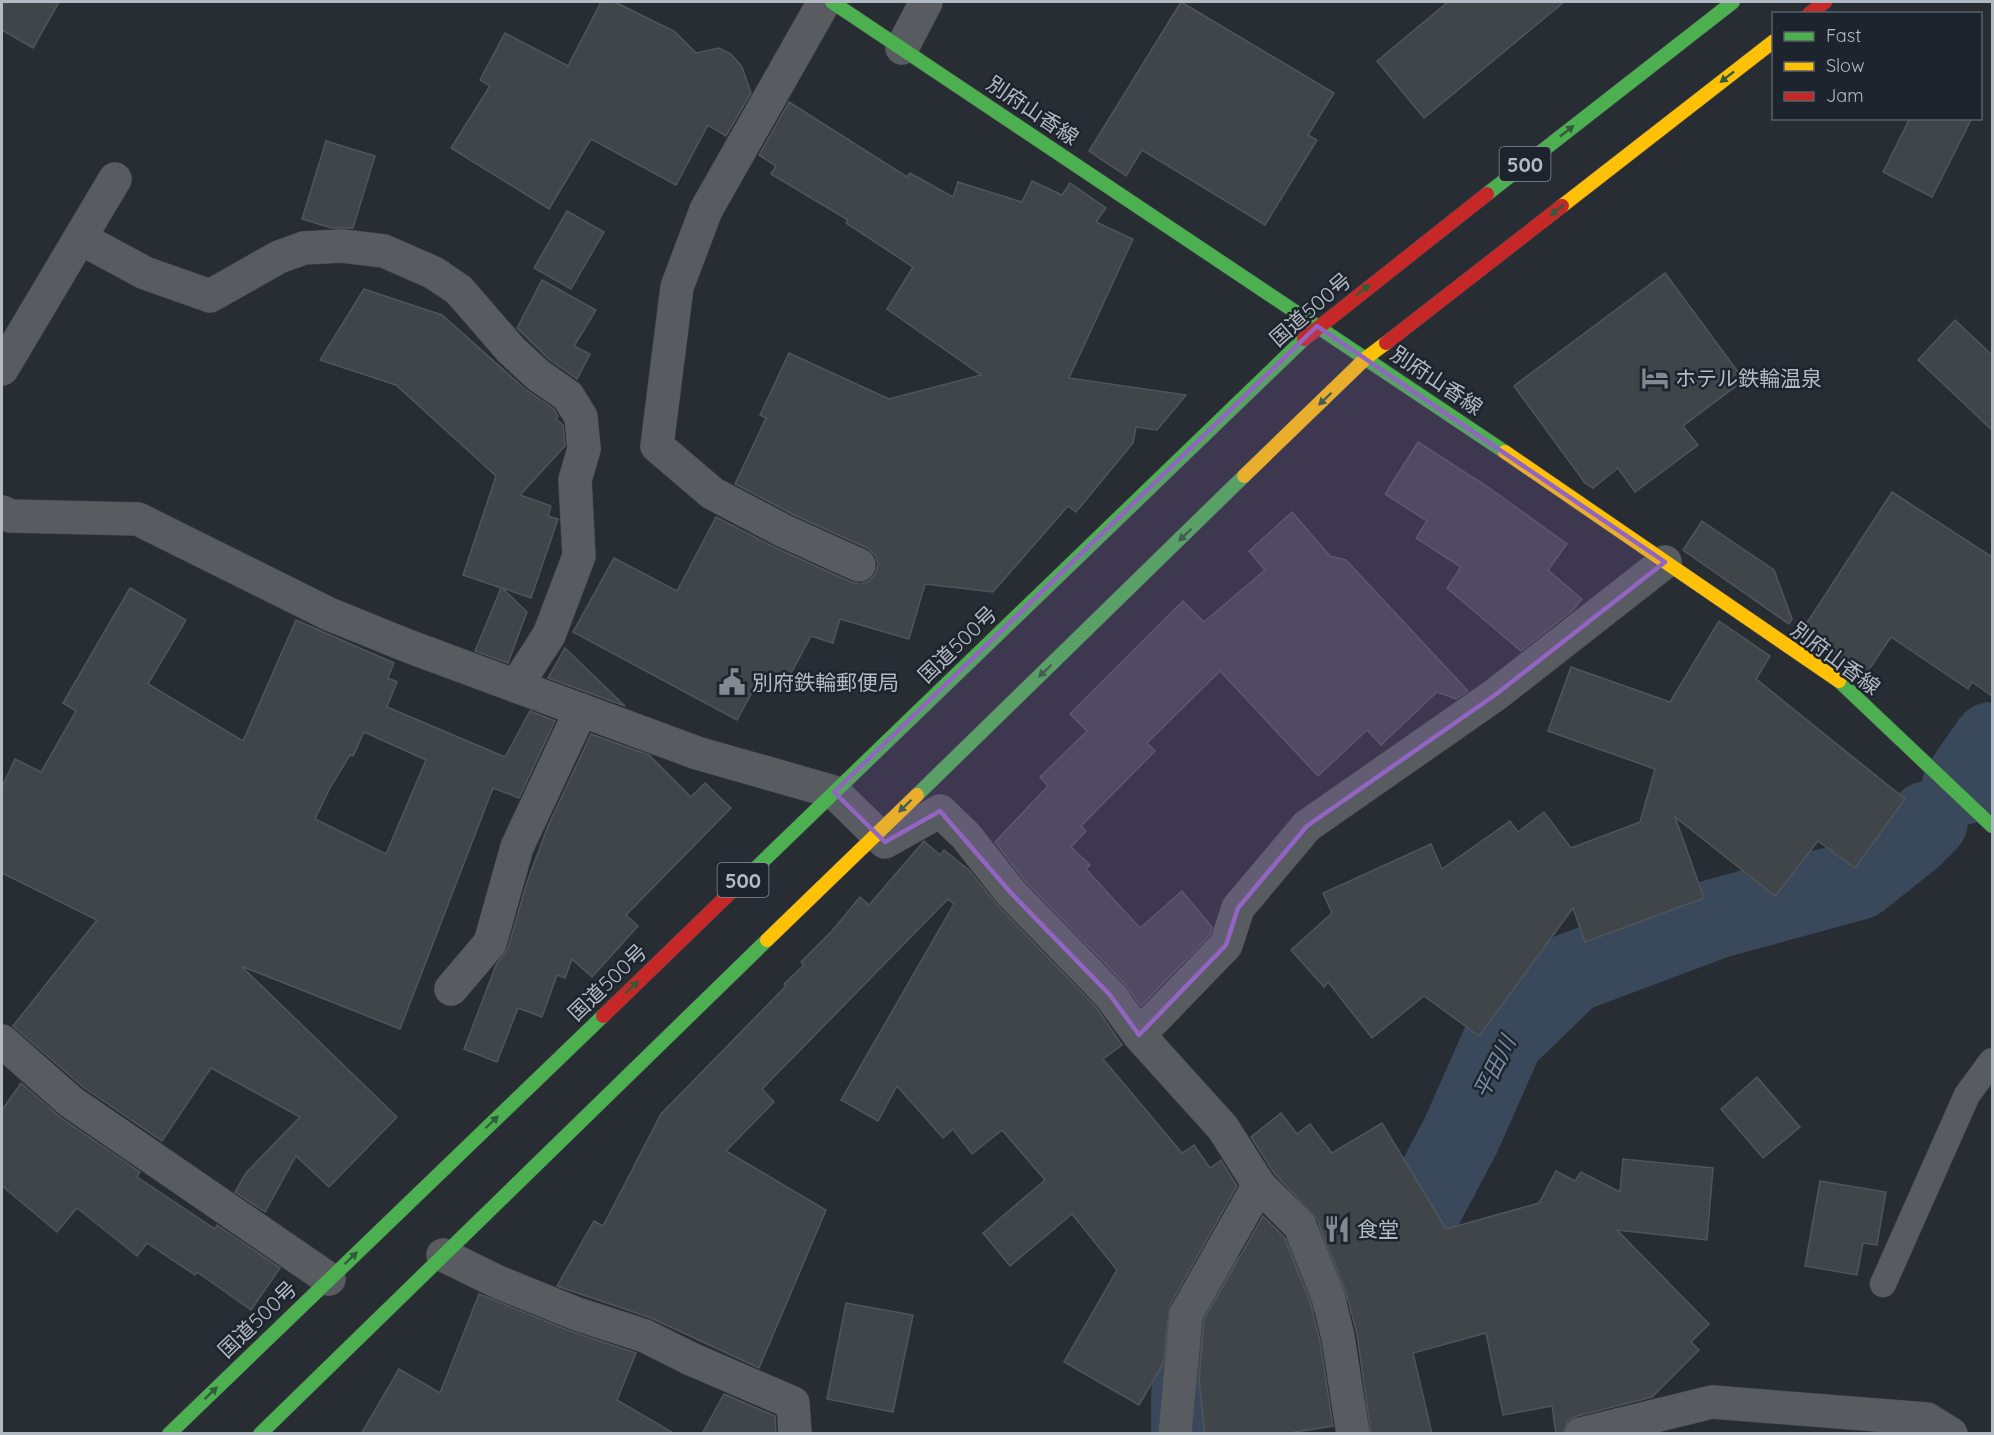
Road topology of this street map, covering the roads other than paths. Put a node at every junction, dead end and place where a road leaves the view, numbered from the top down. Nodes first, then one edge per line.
1 (824, 2) edge
2 (832, 2) edge
3 (926, 2) edge
4 (1732, 2) edge
5 (1825, 2) edge
6 (1812, 12) edge
7 (1772, 42) edge
8 (902, 48) junction
9 (114, 179) dead end
10 (80, 238) junction
11 (1317, 326) junction
12 (1366, 358) junction
13 (2, 369) edge
14 (4, 521) edge
15 (1665, 562) junction
16 (859, 565) dead end
17 (516, 686) junction
18 (581, 710) junction
19 (834, 792) junction
20 (1992, 826) edge
21 (875, 835) junction
22 (451, 989) dead end
23 (1139, 1035) junction
24 (2, 1041) edge
25 (1992, 1061) edge
26 (1259, 1185) junction
27 (443, 1255) junction
28 (329, 1279) junction
29 (1883, 1284) dead end
30 (1837, 1424) edge
31 (169, 1434) edge
32 (260, 1434) edge
33 (795, 1434) edge
34 (1175, 1434) edge
35 (1353, 1434) edge
36 (1581, 1434) edge
37 (1951, 1434) edge

1 - 16 street
2 - 8 main road, 別府山香線
3 - 8 street
11 -> 4 main road, 国道500号 / 500
5 - 6 main road
7 -> 12 main road, 500
8 - 11 main road, 別府山香線
9 - 10 street
10 - 13 street
10 - 17 street
11 - 12 main road, 別府山香線
11 - 19 main road, 国道500号 / 500
12 - 15 main road, 別府山香線
12 -> 21 main road, 500
14 - 17 street
15 - 20 main road, 別府山香線
15 - 23 street
17 - 18 street
18 - 19 street
18 - 22 street
19 - 21 street
28 -> 19 main road, 国道500号 / 500
21 - 23 street
21 - 27 main road, 500
23 - 26 street
24 - 28 street
25 - 29 lane
26 - 34 street
26 - 35 street
27 - 32 main road, 500
27 - 33 street
31 -> 28 main road, 国道500号 / 500
30 - 36 street
30 - 37 street

